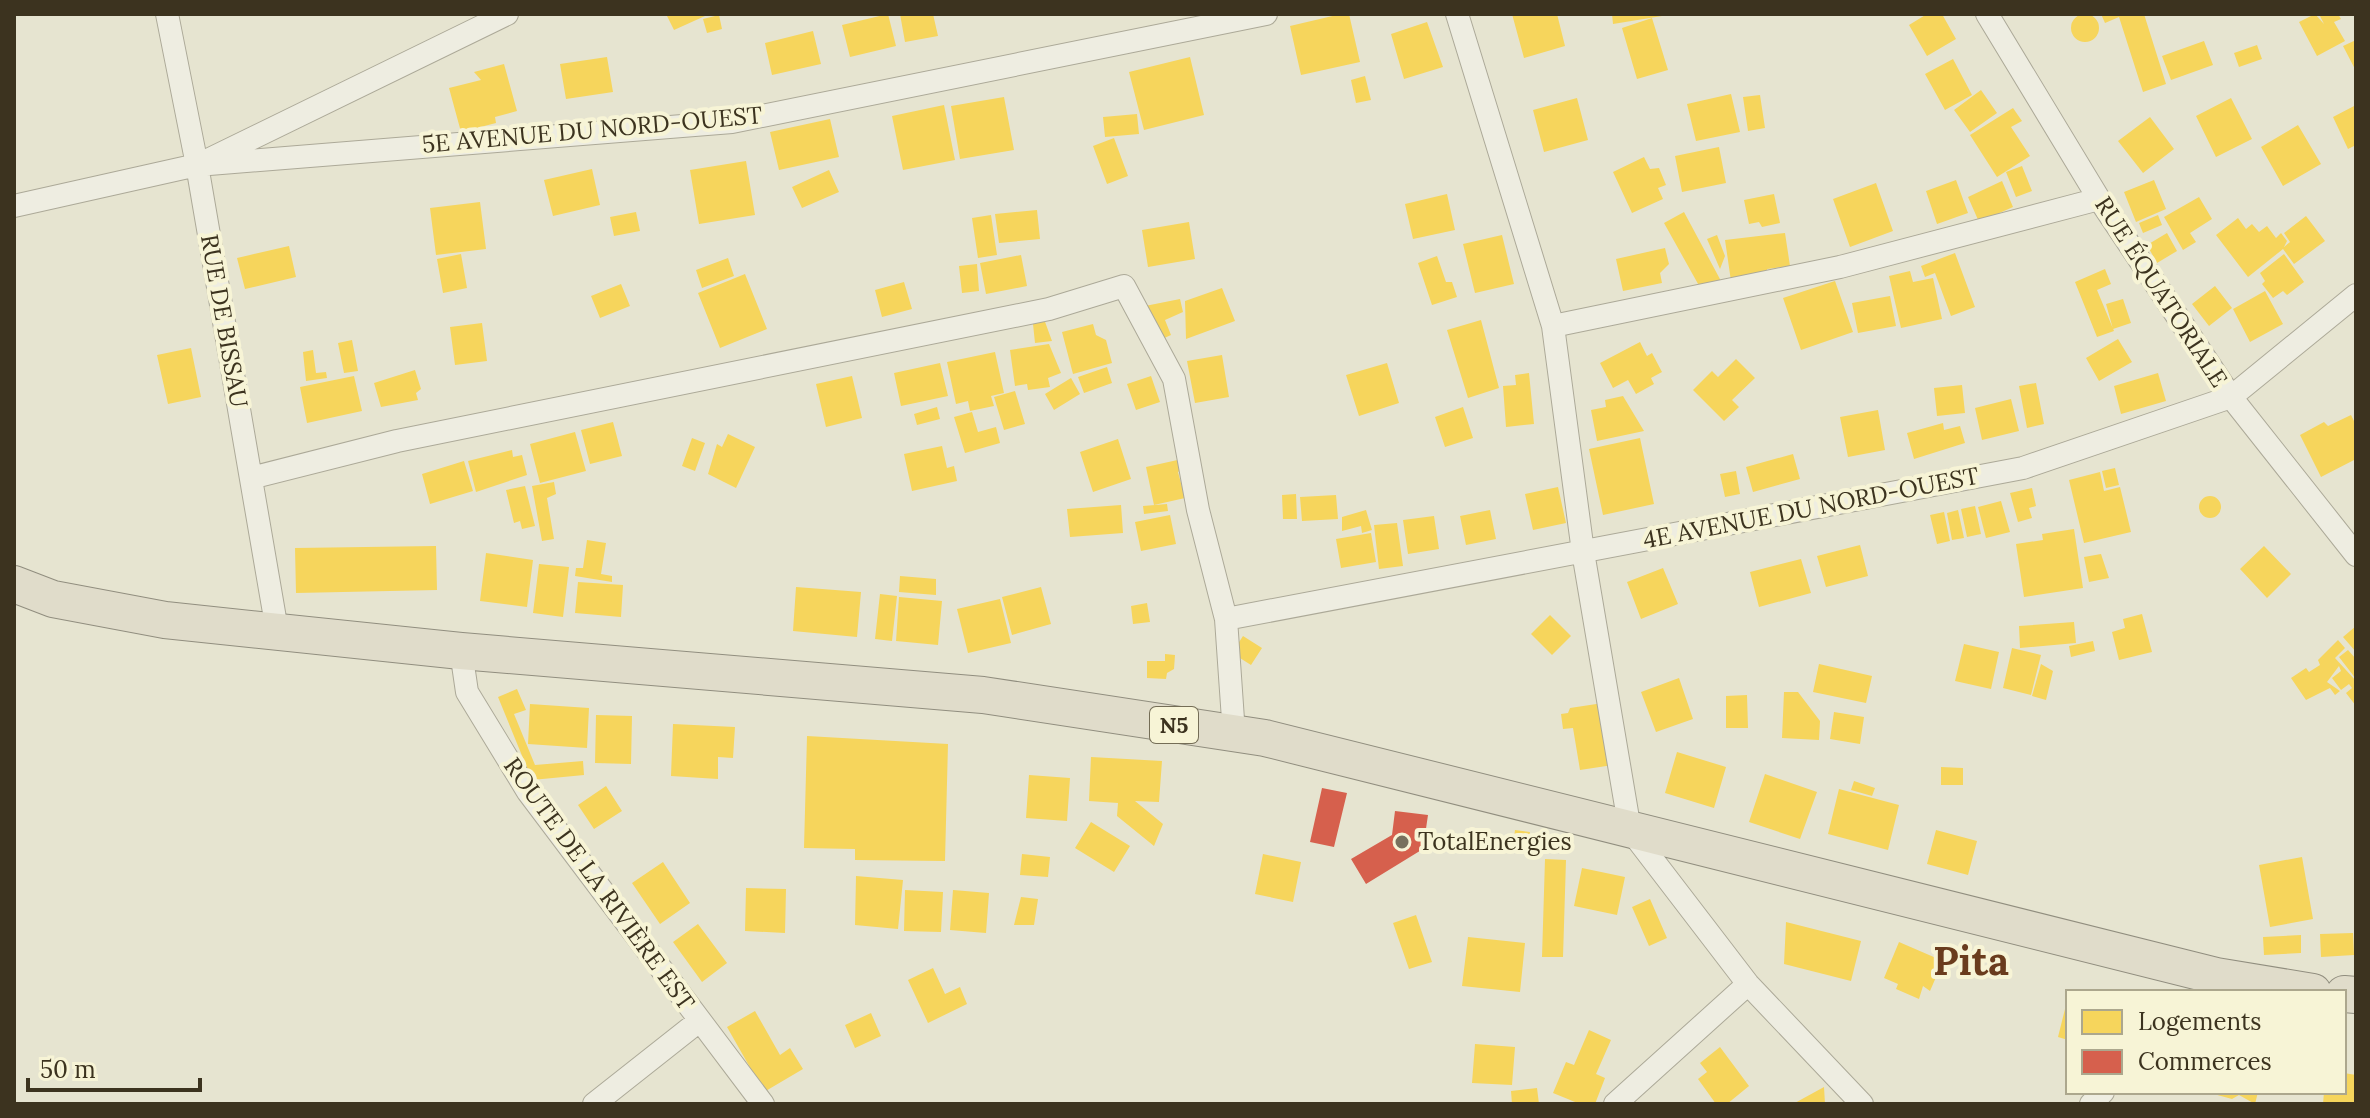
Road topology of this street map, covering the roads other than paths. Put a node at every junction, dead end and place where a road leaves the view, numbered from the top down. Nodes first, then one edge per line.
1 (167, 14) edge
2 (507, 14) edge
3 (1266, 14) edge
4 (1457, 14) edge
5 (1987, 14) edge
6 (197, 165) junction
7 (2099, 199) junction
8 (14, 206) edge
9 (2356, 295) edge
10 (1553, 326) junction
11 (2231, 397) junction
12 (251, 478) junction
13 (1583, 552) junction
14 (2356, 555) edge
15 (14, 584) edge
16 (1226, 619) junction
17 (277, 630) junction
18 (461, 651) junction
19 (1234, 734) junction
20 (1630, 830) junction
21 (1748, 984) junction
22 (2208, 984) edge
23 (2287, 990) edge
24 (699, 1021) junction
25 (594, 1104) edge
26 (763, 1104) edge
27 (1615, 1104) edge
28 (1862, 1104) edge

1 - 6 street, RUE DE BISSAU
2 - 6 street
3 - 6 street, 5E AVENUE DU NORD-OUEST
4 - 10 street
5 - 7 street, RUE ÉQUATORIALE
6 - 8 street
6 - 12 street, RUE DE BISSAU
7 - 10 street
7 - 11 street, RUE ÉQUATORIALE
9 - 11 street, 4E AVENUE DU NORD-OUEST
10 - 13 street
11 - 13 street, 4E AVENUE DU NORD-OUEST
11 - 14 street, RUE ÉQUATORIALE
12 - 16 street
12 - 17 street, RUE DE BISSAU
13 - 16 street, 4E AVENUE DU NORD-OUEST
13 - 20 street
15 - 17 highway, N5
16 - 19 street
17 - 18 highway, N5
18 - 19 highway, N5
18 - 24 street, ROUTE DE LA RIVIÈRE EST
19 - 20 highway, N5
20 - 21 street
20 - 22 highway, N5
21 - 27 street
21 - 28 street
22 - 23 highway, N5
24 - 25 street
24 - 26 street, ROUTE DE LA RIVIÈRE EST

